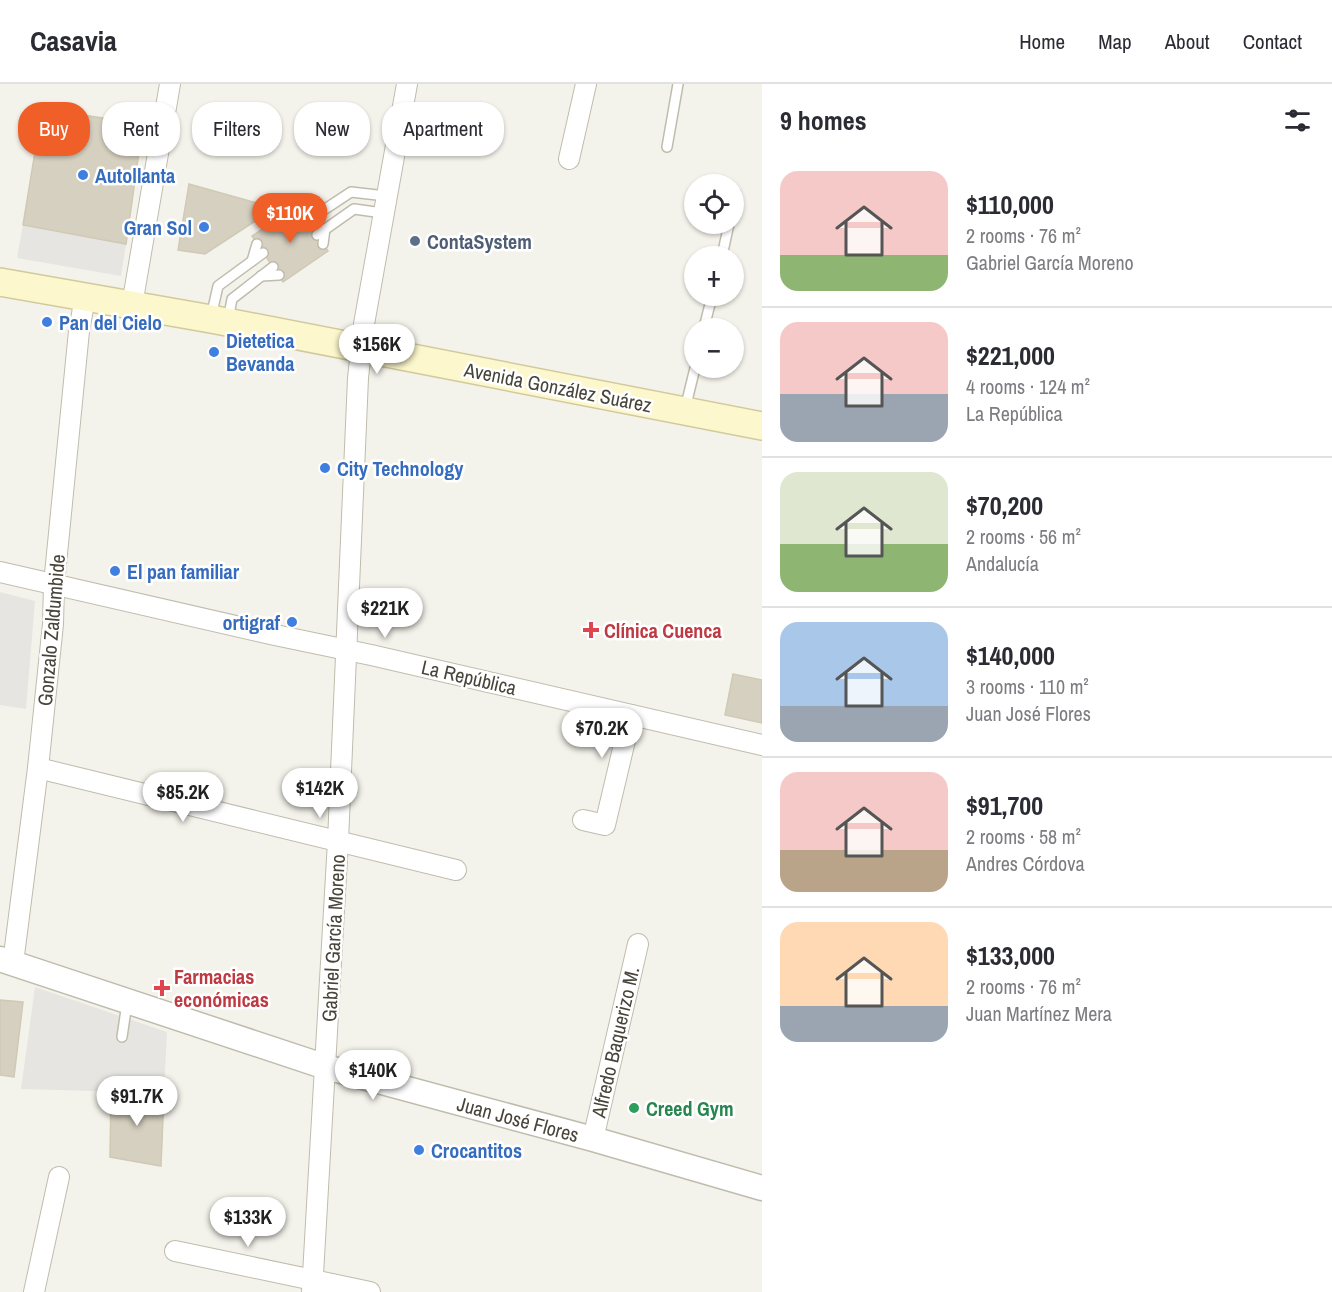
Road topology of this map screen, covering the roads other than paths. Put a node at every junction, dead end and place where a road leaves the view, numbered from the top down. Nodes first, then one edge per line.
1 (170, 84) edge
2 (407, 84) edge
3 (586, 84) edge
4 (678, 84) edge
5 (667, 147) dead end
6 (569, 159) dead end
7 (384, 205) junction
8 (308, 216) dead end
9 (258, 244) dead end
10 (323, 244) dead end
11 (263, 253) dead end
12 (252, 261) junction
13 (273, 267) dead end
14 (279, 275) dead end
15 (261, 276) junction
16 (0, 282) edge
17 (85, 297) junction
18 (132, 305) junction
19 (219, 321) junction
20 (361, 349) junction
21 (693, 378) edge
22 (685, 412) junction
23 (762, 426) edge
24 (0, 572) edge
25 (54, 584) junction
26 (345, 649) junction
27 (632, 715) junction
28 (762, 745) edge
29 (38, 768) junction
30 (583, 820) dead end
31 (338, 841) junction
32 (456, 870) dead end
33 (638, 944) dead end
34 (7, 961) edge
35 (127, 1001) junction
36 (122, 1037) dead end
37 (326, 1067) junction
38 (593, 1139) junction
39 (59, 1178) dead end
40 (762, 1188) edge
41 (175, 1251) dead end
42 (312, 1287) edge
43 (34, 1292) edge
44 (370, 1292) edge

1 - 18 street
2 - 7 street, Gabriel García Moreno
3 - 6 street
4 - 5 lane
7 - 8 lane
7 - 10 lane
7 - 20 street, Gabriel García Moreno
9 - 12 lane
11 - 12 lane
12 - 19 lane
13 - 15 lane
14 - 15 lane
15 - 19 lane
16 - 17 main road, Avenida González Suárez
17 - 18 main road, Avenida González Suárez
17 - 25 street, Gonzalo Zaldumbide
18 - 19 main road, Avenida González Suárez
19 - 20 main road, Avenida González Suárez
20 - 22 main road, Avenida González Suárez
20 - 26 street, Gabriel García Moreno
21 - 22 lane
22 - 23 main road, Avenida González Suárez
24 - 25 street, La República
25 - 26 street, La República
25 - 29 street, Gonzalo Zaldumbide
26 - 27 street, La República
26 - 31 street, Gabriel García Moreno
27 - 28 street, La República
27 - 30 street
29 - 31 street
29 - 34 street, Gonzalo Zaldumbide
31 - 32 street
31 - 37 street, Gabriel García Moreno
33 - 38 street, Alfredo Baquerizo M.
34 - 35 street, Juan José Flores
35 - 36 lane
35 - 37 street, Juan José Flores
37 - 38 street, Juan José Flores
37 - 42 street, Gabriel García Moreno
38 - 40 street, Juan José Flores
39 - 43 street
41 - 42 street
42 - 44 street

